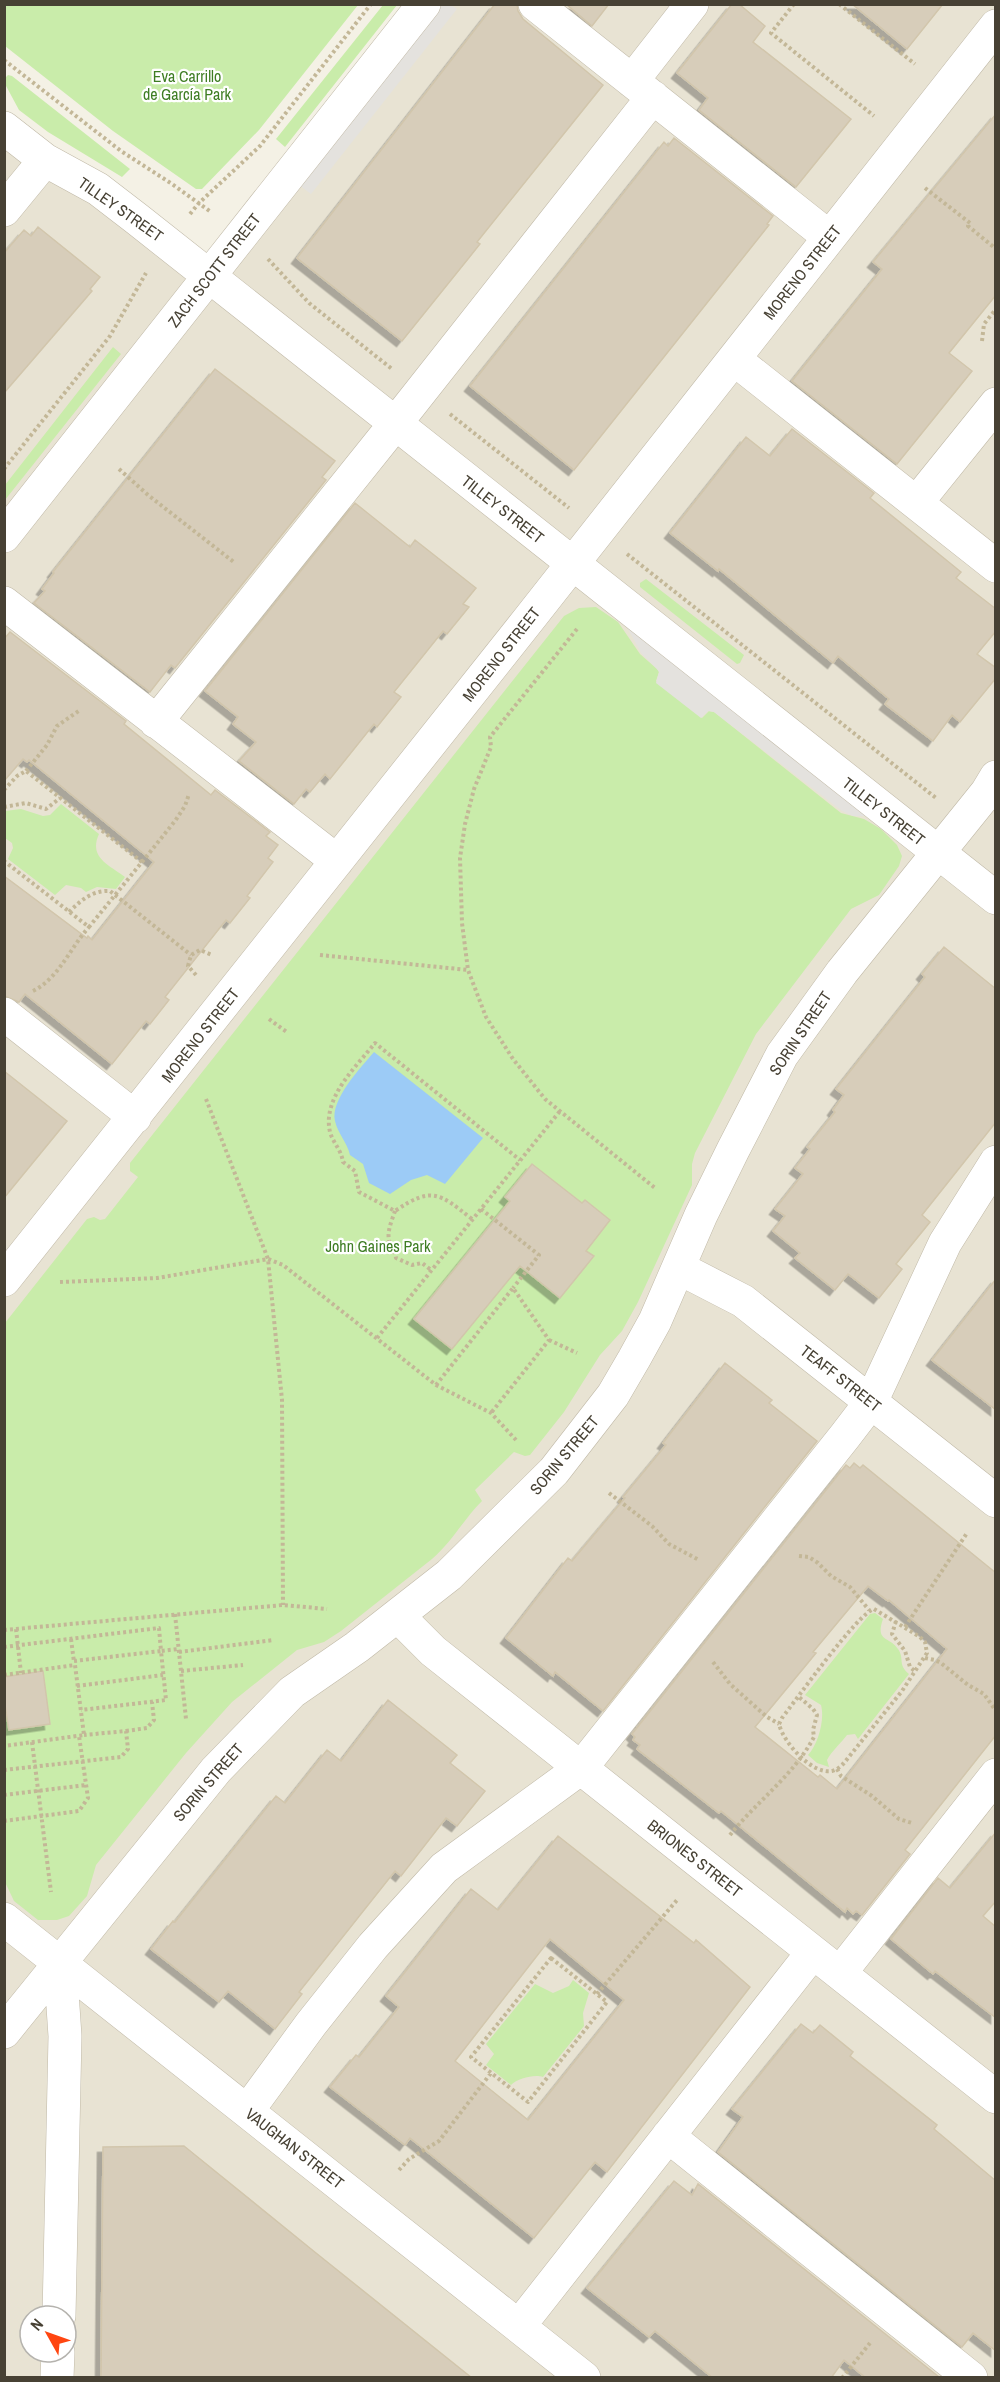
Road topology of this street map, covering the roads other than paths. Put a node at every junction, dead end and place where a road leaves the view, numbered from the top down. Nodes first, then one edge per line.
1 (424, 4) edge
2 (535, 4) edge
3 (692, 4) edge
4 (996, 26) edge
5 (642, 89) junction
6 (4, 128) edge
7 (45, 160) junction
8 (4, 210) edge
9 (829, 237) junction
10 (210, 276) junction
11 (734, 359) junction
12 (996, 404) edge
13 (395, 424) junction
14 (916, 502) junction
15 (4, 536) edge
16 (572, 564) junction
17 (996, 566) edge
18 (4, 603) edge
19 (156, 722) junction
20 (996, 777) edge
21 (937, 853) junction
22 (337, 861) junction
23 (996, 898) edge
24 (7, 1016) edge
25 (135, 1117) junction
26 (996, 1162) edge
27 (679, 1268) junction
28 (4, 1280) edge
29 (872, 1402) junction
30 (996, 1501) edge
31 (398, 1616) junction
32 (581, 1768) junction
33 (992, 1787) edge
34 (4, 1919) edge
35 (813, 1952) junction
36 (60, 1963) junction
37 (840, 1973) junction
38 (4, 2032) edge
39 (996, 2097) edge
40 (248, 2110) junction
41 (668, 2136) junction
42 (58, 2304) edge
43 (519, 2326) junction
44 (584, 2378) edge
45 (971, 2378) edge

1 - 10 street, ZACH SCOTT STREET
2 - 5 street
3 - 5 street
4 - 9 street, MORENO STREET
5 - 9 street
5 - 13 street
6 - 7 street, TILLEY STREET
7 - 8 street
7 - 10 street, TILLEY STREET
9 - 11 street, MORENO STREET
10 - 13 street, TILLEY STREET
10 - 15 street, ZACH SCOTT STREET
11 - 14 street
11 - 16 street, MORENO STREET
12 - 14 street
13 - 16 street, TILLEY STREET
13 - 19 street
14 - 17 street
16 - 21 street, TILLEY STREET
16 - 22 street, MORENO STREET
18 - 19 street
19 - 22 street
20 - 21 street, SORIN STREET
21 - 23 street, TILLEY STREET
21 - 27 street, SORIN STREET
22 - 25 street, MORENO STREET
24 - 25 street
25 - 28 street, MORENO STREET
26 - 29 street
27 - 29 street, TEAFF STREET
27 - 31 street, SORIN STREET
29 - 30 street, TEAFF STREET
29 - 32 street
31 - 32 street, BRIONES STREET
31 - 36 street, SORIN STREET
32 - 35 street, BRIONES STREET
32 - 40 street
33 - 37 street
34 - 36 street, VAUGHAN STREET
35 - 37 street, BRIONES STREET
35 - 41 street
36 - 38 street, SORIN STREET
36 - 40 street, VAUGHAN STREET
36 - 42 street
37 - 39 street, BRIONES STREET
40 - 43 street, VAUGHAN STREET
41 - 43 street
41 - 45 street
43 - 44 street, VAUGHAN STREET

